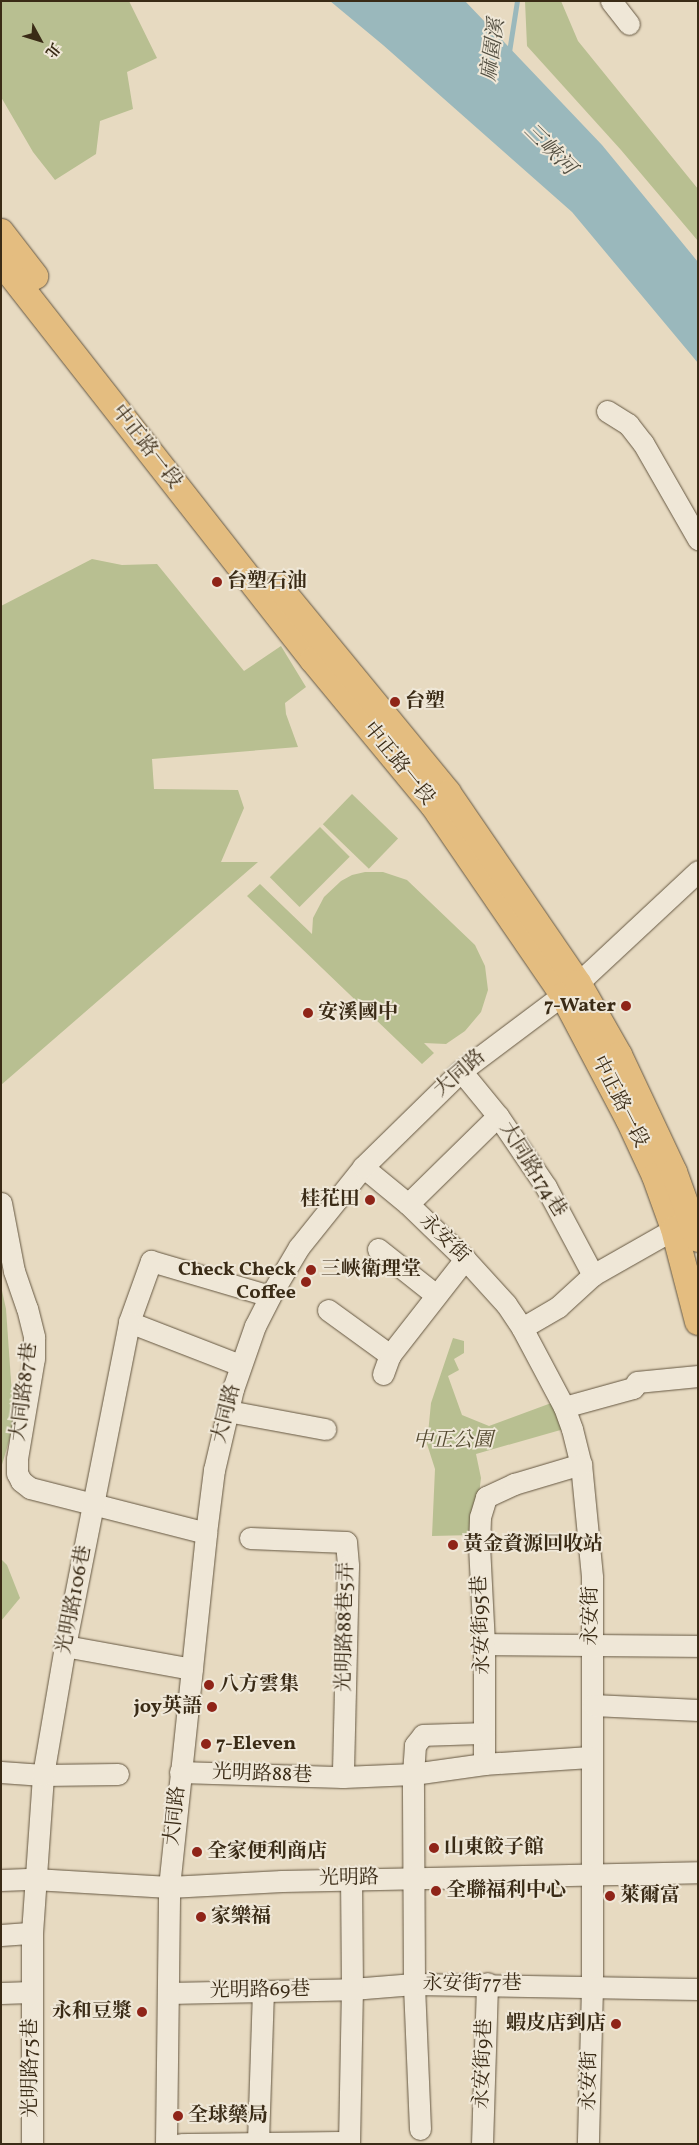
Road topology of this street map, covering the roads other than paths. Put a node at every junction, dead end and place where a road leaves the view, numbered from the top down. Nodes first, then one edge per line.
1 (611, 1) edge
2 (629, 24) dead end
3 (1, 232) edge
4 (1, 262) edge
5 (606, 411) dead end
6 (698, 539) edge
7 (698, 871) edge
8 (570, 989) junction
9 (461, 1070) junction
10 (498, 1116) junction
11 (363, 1167) junction
12 (1, 1204) edge
13 (408, 1204) junction
14 (674, 1228) junction
15 (698, 1239) edge
16 (378, 1248) dead end
17 (465, 1259) junction
18 (593, 1275) junction
19 (436, 1295) junction
20 (270, 1296) junction
21 (328, 1310) dead end
22 (129, 1322) junction
23 (698, 1322) edge
24 (522, 1328) junction
25 (240, 1364) junction
26 (698, 1376) edge
27 (564, 1407) junction
28 (228, 1411) junction
29 (325, 1429) dead end
30 (581, 1464) junction
31 (93, 1505) junction
32 (206, 1533) junction
33 (250, 1538) dead end
34 (484, 1644) junction
35 (591, 1644) junction
36 (65, 1646) junction
37 (698, 1646) edge
38 (192, 1669) junction
39 (593, 1705) junction
40 (698, 1710) edge
41 (484, 1734) junction
42 (590, 1757) junction
43 (484, 1764) junction
44 (1, 1772) edge
45 (180, 1772) junction
46 (118, 1774) dead end
47 (413, 1774) junction
48 (43, 1775) junction
49 (343, 1777) junction
50 (698, 1872) edge
51 (590, 1874) junction
52 (414, 1877) junction
53 (34, 1879) junction
54 (1, 1880) edge
55 (351, 1880) junction
56 (169, 1886) junction
57 (32, 1933) junction
58 (1, 1935) edge
59 (414, 1984) junction
60 (487, 1984) junction
61 (592, 1987) junction
62 (352, 1989) junction
63 (698, 1989) edge
64 (263, 1991) junction
65 (1, 1992) edge
66 (32, 1992) junction
67 (168, 1993) junction
68 (420, 2129) dead end
69 (258, 2141) junction
70 (349, 2143) edge
71 (32, 2144) edge
72 (166, 2144) edge
73 (181, 2144) edge
74 (482, 2144) edge
75 (588, 2144) edge

1 - 2 street
3 - 8 main road, 中正路一段
4 - 8 main road, 中正路一段
5 - 6 street
7 - 8 street, 大同路
8 - 9 street, 大同路
8 - 14 main road, 中正路一段
8 - 15 main road, 中正路一段
9 - 10 street, 大同路174巷
9 - 11 street, 大同路
10 - 13 street
10 - 18 street, 大同路174巷
11 - 13 street, 永安街
11 - 20 street, 大同路
12 - 31 street, 大同路87巷
13 - 17 street, 永安街
14 - 18 street
14 - 23 main road, 中正路一段
16 - 19 street
17 - 19 street
17 - 24 street, 永安街
18 - 24 street
19 - 21 street
20 - 22 street, 光明路106巷
20 - 25 street, 大同路
22 - 25 street
22 - 31 street, 光明路106巷
24 - 27 street, 永安街
25 - 28 street, 大同路
26 - 27 street
27 - 30 street, 永安街
28 - 29 street
28 - 32 street, 大同路
30 - 34 street, 永安街95巷
30 - 35 street, 永安街
31 - 32 street, 大同路87巷
31 - 36 street, 光明路106巷
32 - 38 street, 大同路
33 - 49 street, 光明路88巷5弄
34 - 35 street
34 - 41 street, 永安街95巷
35 - 37 street
35 - 39 street, 永安街
36 - 38 street
36 - 48 street, 光明路106巷
38 - 45 street, 大同路
39 - 40 street
39 - 42 street, 永安街
41 - 43 street, 永安街95巷
41 - 47 street
42 - 43 street
42 - 51 street, 永安街
43 - 47 street
44 - 48 street
45 - 49 street, 光明路88巷
45 - 56 street, 大同路
46 - 48 street
47 - 49 street
47 - 52 street
48 - 53 street, 光明路106巷
50 - 51 street, 光明路
51 - 52 street, 光明路
51 - 61 street, 永安街
52 - 55 street, 光明路
52 - 59 street
53 - 54 street, 光明路
53 - 56 street, 光明路
53 - 57 street, 光明路106巷
55 - 56 street, 光明路
55 - 62 street
56 - 67 street, 大同路
57 - 58 street
57 - 66 street, 光明路75巷
59 - 60 street, 永安街77巷
59 - 62 street, 永安街77巷
59 - 68 street
60 - 61 street, 永安街77巷
60 - 74 street, 永安街9巷
61 - 63 street, 永安街77巷
61 - 75 street, 永安街
62 - 64 street, 光明路69巷
62 - 70 street
64 - 67 street, 光明路69巷
64 - 69 street
65 - 66 street
66 - 71 street, 光明路75巷
67 - 72 street, 大同路
69 - 70 street
69 - 73 street

